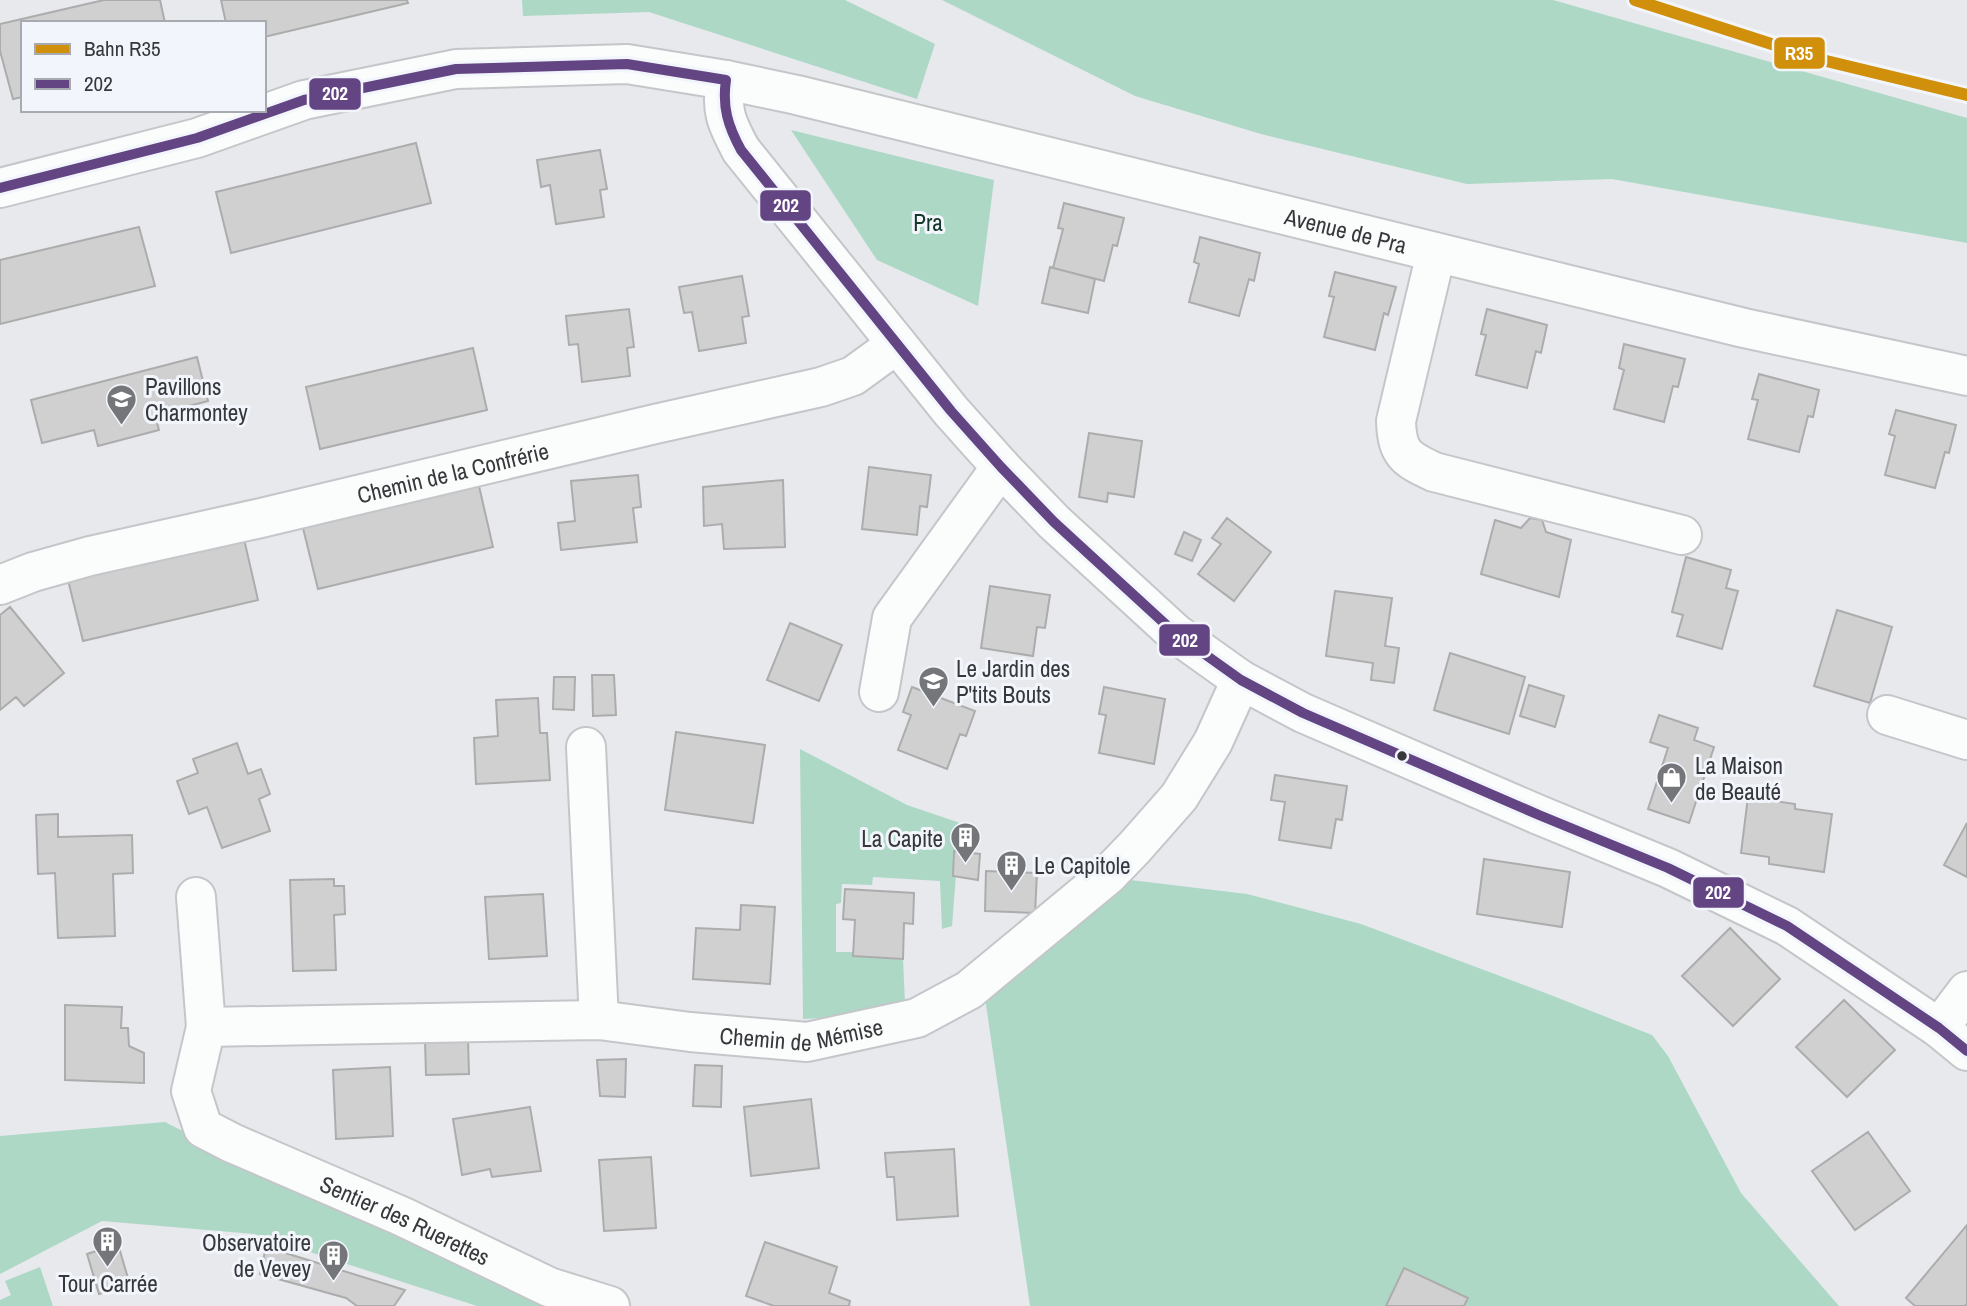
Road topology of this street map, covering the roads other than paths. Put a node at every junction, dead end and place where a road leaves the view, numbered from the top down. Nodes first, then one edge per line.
1 (726, 80) junction
2 (0, 188) edge
3 (1436, 253) junction
4 (897, 344) junction
5 (1967, 376) edge
6 (1001, 467) junction
7 (1682, 535) dead end
8 (0, 585) edge
9 (1241, 680) junction
10 (879, 692) dead end
11 (1887, 715) dead end
12 (1967, 740) edge
13 (586, 747) dead end
14 (196, 897) dead end
15 (1967, 991) edge
16 (599, 1020) junction
17 (206, 1027) junction
18 (1953, 1039) edge
19 (610, 1306) edge

1 - 2 street, Avenue de Pra
1 - 3 street, Avenue de Pra
1 - 4 street
3 - 5 street, Avenue de Pra
3 - 7 street
4 - 6 street
4 - 8 street, Chemin de la Confrérie
6 - 9 street
6 - 10 street
9 - 16 street, Chemin de Mémise
9 - 18 street
11 - 12 street
13 - 16 street
14 - 17 street
15 - 18 street
16 - 17 street, Chemin de Mémise
17 - 19 street, Sentier des Ruerettes

